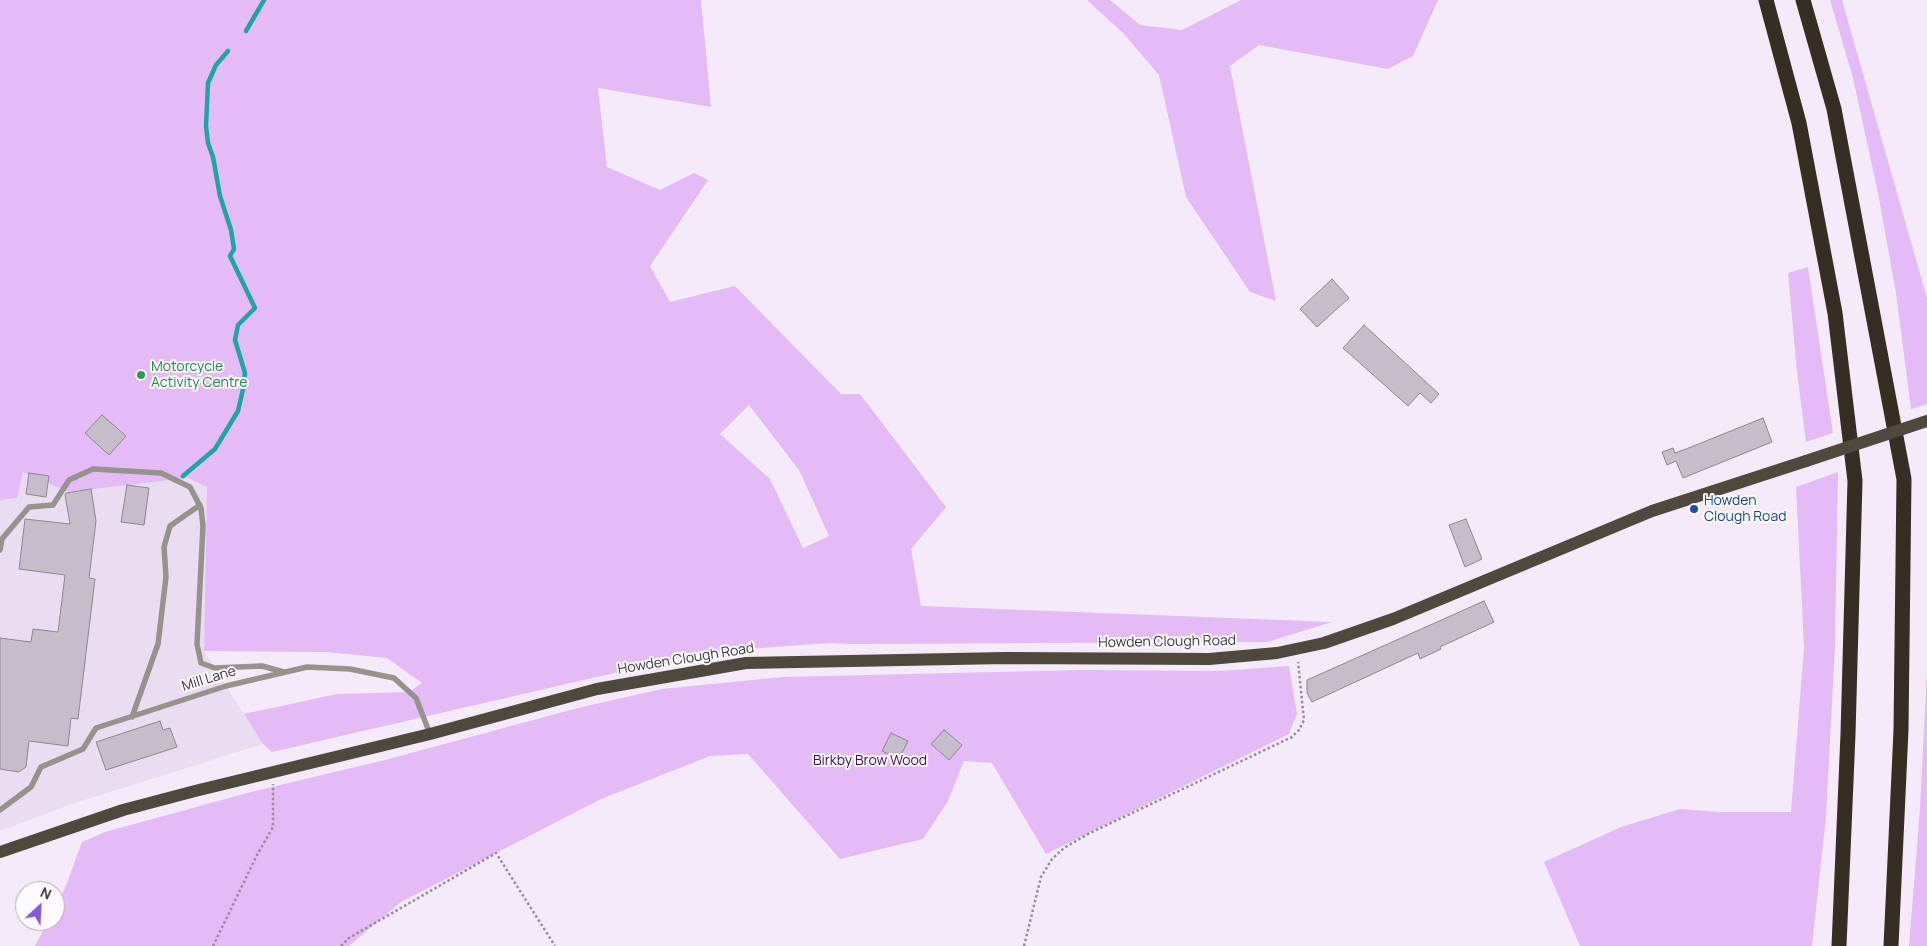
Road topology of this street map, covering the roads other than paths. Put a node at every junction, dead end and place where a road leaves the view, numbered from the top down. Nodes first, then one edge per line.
1 (1766, 0) edge
2 (1803, 0) edge
3 (1927, 421) edge
4 (200, 505) junction
5 (0, 550) edge
6 (286, 672) junction
7 (132, 716) junction
8 (430, 734) junction
9 (0, 810) edge
10 (0, 852) edge
11 (1839, 946) edge
12 (1891, 946) edge

1 - 11 highway
2 - 12 highway
3 - 8 main road, Howden Clough Road, bridge
4 - 5 lane
4 - 6 lane
4 - 7 lane
6 - 7 lane, Mill Lane
6 - 8 lane, Mill Lane
7 - 9 lane, Mill Lane
8 - 10 main road, Howden Clough Road

